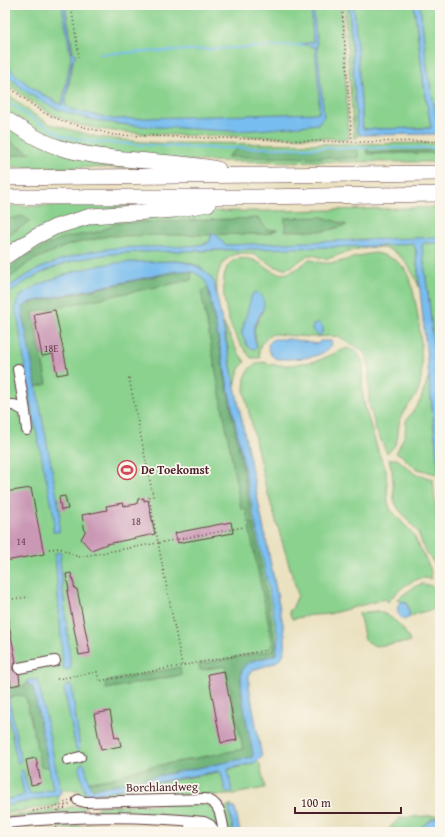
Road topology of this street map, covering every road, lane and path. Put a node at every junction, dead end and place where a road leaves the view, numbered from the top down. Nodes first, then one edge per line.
1 (72, 5) edge
2 (342, 5) edge
3 (79, 57) dead end
4 (5, 84) edge
5 (5, 118) edge
6 (440, 141) edge
7 (352, 142) junction
8 (440, 173) edge
9 (252, 176) junction
10 (5, 178) edge
11 (440, 194) edge
12 (5, 197) edge
13 (256, 197) junction
14 (5, 257) edge
15 (18, 369) dead end
16 (129, 378) dead end
17 (5, 404) edge
18 (25, 412) junction
19 (27, 430) dead end
20 (244, 527) dead end
21 (158, 543) junction
22 (49, 549) dead end
23 (29, 597) dead end
24 (14, 600) dead end
25 (267, 650) dead end
26 (55, 661) dead end
27 (182, 665) junction
28 (19, 668) dead end
29 (57, 679) dead end
30 (80, 757) dead end
31 (68, 760) dead end
32 (78, 800) joint
33 (29, 812) dead end
34 (5, 823) edge
35 (5, 828) edge
36 (206, 832) edge
37 (215, 832) edge
38 (224, 832) edge

1 - 3 path
2 - 7 path
4 - 7 path
5 - 9 highway
6 - 7 path
8 - 9 highway
9 - 10 highway
11 - 13 highway
12 - 13 highway
13 - 14 highway
15 - 18 street
16 - 21 path
17 - 18 street
18 - 19 street
20 - 21 path
21 - 22 path
21 - 27 path
23 - 24 path
25 - 27 path
26 - 28 street
27 - 29 path
30 - 31 street
32 - 33 path
32 - 38 street, Borchlandweg
34 - 37 street
35 - 36 street

